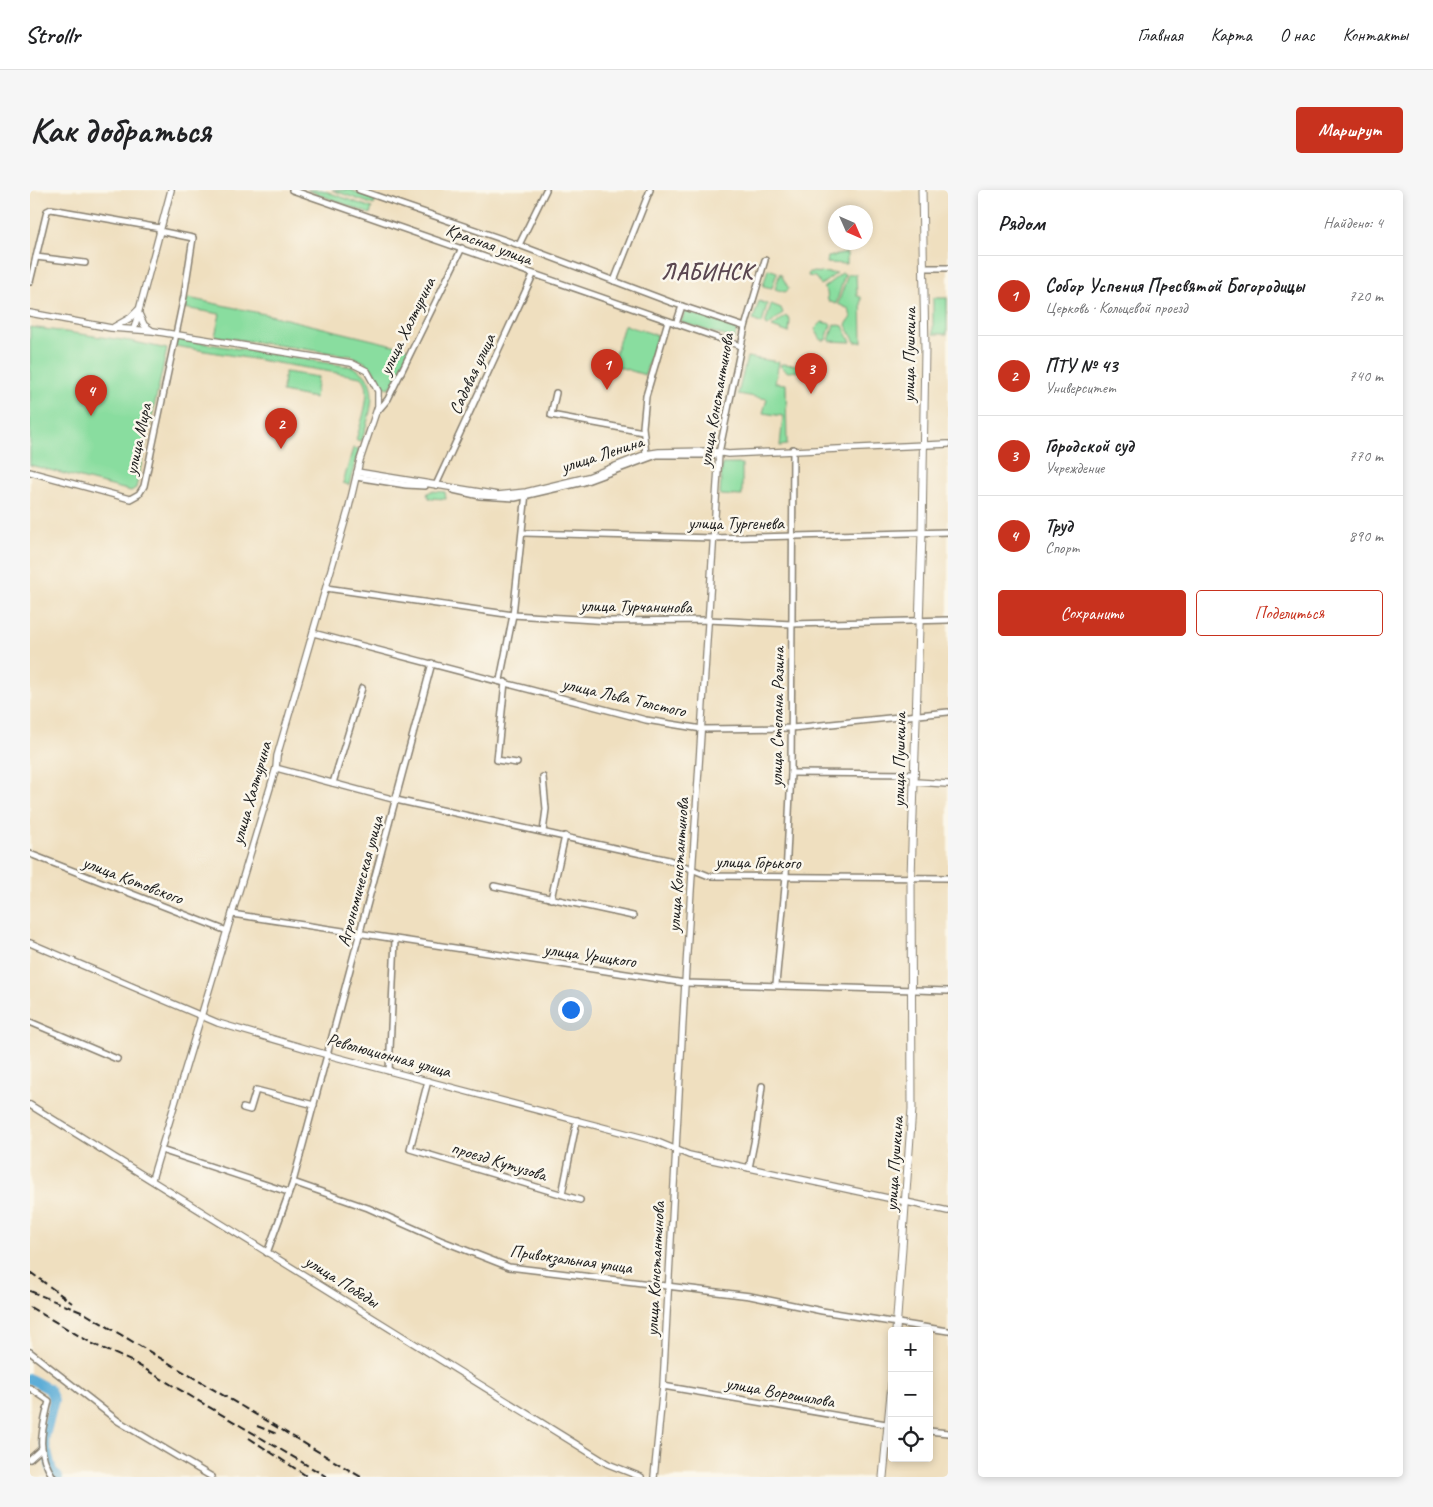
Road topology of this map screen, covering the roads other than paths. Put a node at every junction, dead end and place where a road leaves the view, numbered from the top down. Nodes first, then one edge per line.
1 (171, 190) edge
2 (292, 190) edge
3 (358, 190) edge
4 (546, 190) edge
5 (650, 190) edge
6 (922, 190) edge
7 (159, 230) junction
8 (519, 245) junction
9 (462, 248) junction
10 (36, 257) junction
11 (765, 260) dead end
12 (85, 263) dead end
13 (924, 268) junction
14 (948, 268) edge
15 (533, 275) junction
16 (614, 281) junction
17 (30, 282) edge
18 (682, 306) junction
19 (138, 310) junction
20 (30, 313) edge
21 (668, 321) junction
22 (676, 324) junction
23 (745, 327) junction
24 (111, 328) junction
25 (134, 329) junction
26 (153, 331) junction
27 (176, 336) junction
28 (741, 346) junction
29 (556, 393) dead end
30 (376, 414) junction
31 (643, 432) junction
32 (948, 444) edge
33 (922, 445) junction
34 (793, 449) junction
35 (646, 454) junction
36 (719, 454) junction
37 (30, 472) edge
38 (357, 474) junction
39 (436, 485) junction
40 (526, 494) junction
41 (948, 532) edge
42 (922, 533) junction
43 (524, 534) junction
44 (791, 537) junction
45 (713, 538) junction
46 (326, 588) junction
47 (513, 615) junction
48 (708, 620) junction
49 (919, 620) junction
50 (948, 620) edge
51 (792, 624) junction
52 (313, 633) junction
53 (432, 663) junction
54 (503, 681) junction
55 (362, 688) dead end
56 (948, 712) edge
57 (915, 714) junction
58 (792, 728) junction
59 (702, 729) junction
60 (517, 763) dead end
61 (276, 768) junction
62 (791, 773) junction
63 (915, 774) junction
64 (543, 777) dead end
65 (915, 782) junction
66 (332, 783) junction
67 (948, 784) edge
68 (396, 800) junction
69 (543, 832) junction
70 (565, 836) junction
71 (30, 854) edge
72 (692, 868) junction
73 (786, 876) junction
74 (911, 877) junction
75 (948, 878) edge
76 (494, 886) dead end
77 (551, 899) junction
78 (232, 914) junction
79 (633, 916) dead end
80 (227, 931) junction
81 (360, 935) junction
82 (396, 940) junction
83 (30, 944) edge
84 (685, 983) junction
85 (776, 984) junction
86 (912, 989) junction
87 (948, 991) edge
88 (202, 1015) junction
89 (30, 1022) edge
90 (328, 1055) junction
91 (117, 1058) dead end
92 (388, 1070) junction
93 (428, 1081) junction
94 (762, 1086) dead end
95 (30, 1105) edge
96 (314, 1105) junction
97 (243, 1108) dead end
98 (577, 1120) junction
99 (676, 1149) junction
100 (161, 1150) junction
101 (748, 1168) junction
102 (152, 1179) junction
103 (293, 1182) junction
104 (288, 1192) junction
105 (562, 1194) junction
106 (580, 1200) dead end
107 (906, 1204) junction
108 (948, 1211) edge
109 (267, 1253) junction
110 (669, 1286) junction
111 (892, 1327) edge
112 (897, 1327) edge
113 (933, 1330) edge
114 (948, 1331) edge
115 (30, 1352) edge
116 (663, 1386) junction
117 (30, 1388) edge
118 (888, 1425) edge
119 (933, 1431) edge
120 (948, 1433) edge
121 (888, 1440) edge
122 (41, 1449) junction
123 (30, 1459) edge
124 (53, 1477) edge
125 (212, 1477) edge
126 (641, 1477) edge
127 (654, 1477) edge
128 (883, 1477) edge

1 - 7 street
2 - 9 street, Красная улица
3 - 8 street, Красная улица
4 - 8 street
5 - 16 street
6 - 13 main road, улица Пушкина
7 - 10 street
7 - 19 street
7 - 27 street, улица Мира
8 - 16 street, Красная улица
9 - 15 street, Красная улица
9 - 30 street, улица Халтурина
10 - 12 street
10 - 17 street
11 - 23 street, улица Константинова
13 - 14 street
13 - 33 main road, улица Пушкина
15 - 21 street, Красная улица
15 - 39 street, Садовая улица
16 - 18 street, Красная улица
18 - 22 street
18 - 23 street, Красная улица
19 - 24 street
19 - 25 street
19 - 26 street
20 - 24 street
21 - 22 street, Красная улица
21 - 31 street
22 - 28 street, Красная улица
23 - 28 street, улица Константинова
24 - 25 street
25 - 26 street
26 - 27 street
27 - 30 street, улица Халтурина
27 - 37 street, улица Мира
28 - 36 street, улица Константинова
29 - 31 street
30 - 38 street, улица Халтурина
31 - 35 street
32 - 33 street, улица Ленина
33 - 34 street, улица Ленина
33 - 42 main road, улица Пушкина
34 - 36 street, улица Ленина
34 - 44 street, улица Степана Разина
35 - 36 street, улица Ленина
35 - 40 street, улица Ленина
36 - 40 street
36 - 45 street, улица Константинова
38 - 39 street, улица Ленина
38 - 40 street
38 - 46 street, улица Халтурина
39 - 40 street, улица Ленина
40 - 43 street
41 - 42 street, улица Тургенева
42 - 44 street, улица Тургенева
42 - 49 main road, улица Пушкина
43 - 45 street, улица Тургенева
43 - 47 street
44 - 45 street, улица Тургенева
44 - 51 street, улица Степана Разина
45 - 48 street, улица Константинова
46 - 47 street, улица Турчанинова
46 - 52 street, улица Халтурина
47 - 48 street, улица Турчанинова
47 - 54 street
48 - 51 street, улица Турчанинова
48 - 59 street, улица Константинова
49 - 50 street, улица Турчанинова
49 - 51 street, улица Турчанинова
49 - 57 main road, улица Пушкина
51 - 58 street, улица Степана Разина
52 - 53 street, улица Льва Толстого
52 - 61 street, улица Халтурина
53 - 54 street, улица Льва Толстого
53 - 68 street, Агрономическая улица
54 - 59 street, улица Льва Толстого
54 - 60 street
55 - 66 street
56 - 57 street, улица Льва Толстого
57 - 58 street, улица Льва Толстого
57 - 63 main road, улица Пушкина
58 - 59 street, улица Льва Толстого
58 - 62 street, улица Степана Разина
59 - 72 street, улица Константинова
61 - 66 street, улица Горького
61 - 78 street, улица Халтурина
62 - 63 street
62 - 73 street, улица Степана Разина
63 - 65 main road, улица Пушкина
64 - 69 street
65 - 67 street
65 - 74 main road, улица Пушкина
66 - 68 street, улица Горького
68 - 69 street, улица Горького
68 - 81 street, Агрономическая улица
69 - 70 street, улица Горького
70 - 72 street, улица Горького
70 - 77 street
71 - 80 street, улица Котовского
72 - 73 street, улица Горького
72 - 84 street, улица Константинова
73 - 74 street, улица Горького
73 - 85 street, улица Степана Разина
74 - 75 street, улица Горького
74 - 86 main road, улица Пушкина
76 - 77 street
77 - 79 street
78 - 80 street, улица Халтурина
78 - 81 street, улица Урицкого
80 - 88 street, улица Халтурина
81 - 82 street, улица Урицкого
81 - 90 street, Агрономическая улица
82 - 84 street, улица Урицкого
82 - 92 street
83 - 88 street, Революционная улица
84 - 85 street, улица Урицкого
84 - 99 street, улица Константинова
85 - 86 street, улица Урицкого
86 - 87 street, улица Урицкого
86 - 107 main road, улица Пушкина
88 - 90 street, Революционная улица
88 - 100 street, улица Халтурина
89 - 91 street
90 - 92 street, Революционная улица
90 - 96 street, Агрономическая улица
92 - 93 street, Революционная улица
93 - 98 street, Революционная улица
93 - 105 street, проезд Кутузова
94 - 101 street
95 - 102 street, улица Победы
96 - 97 street
96 - 103 street, Агрономическая улица
98 - 99 street, Революционная улица
98 - 105 street
99 - 101 street, Революционная улица
99 - 110 street, улица Константинова
100 - 102 street, улица Халтурина
100 - 104 street
101 - 107 street, Революционная улица
102 - 109 street, улица Победы
103 - 104 street, Агрономическая улица
103 - 110 street, Привокзальная улица
104 - 109 street, Агрономическая улица
105 - 106 street, проезд Кутузова
107 - 108 street, Революционная улица
107 - 112 main road, улица Пушкина
109 - 126 street, улица Победы
110 - 111 street, Привокзальная улица
110 - 116 street, улица Константинова
113 - 114 street, Привокзальная улица
115 - 125 street
116 - 118 street, улица Ворошилова
116 - 127 street, улица Константинова
117 - 122 street
119 - 120 street
121 - 128 main road
122 - 123 street
122 - 124 street

